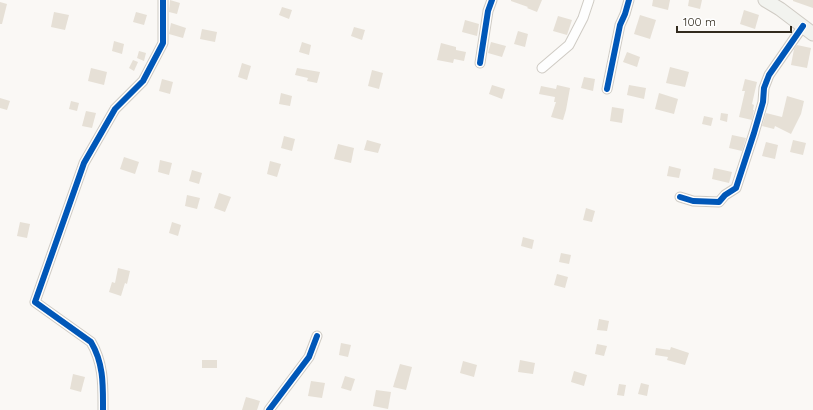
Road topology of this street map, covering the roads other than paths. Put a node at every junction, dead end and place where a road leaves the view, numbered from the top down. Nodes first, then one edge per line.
1 (163, 0) edge
2 (492, 0) edge
3 (589, 0) edge
4 (629, 0) edge
5 (765, 0) edge
6 (808, 30) edge
7 (480, 63) dead end
8 (542, 68) dead end
9 (607, 89) dead end
10 (680, 196) dead end
11 (317, 336) dead end
12 (103, 410) edge
13 (269, 410) edge

1 - 12 street
2 - 7 street
3 - 8 street
4 - 9 street
5 - 6 main road
6 - 10 street
11 - 13 street

